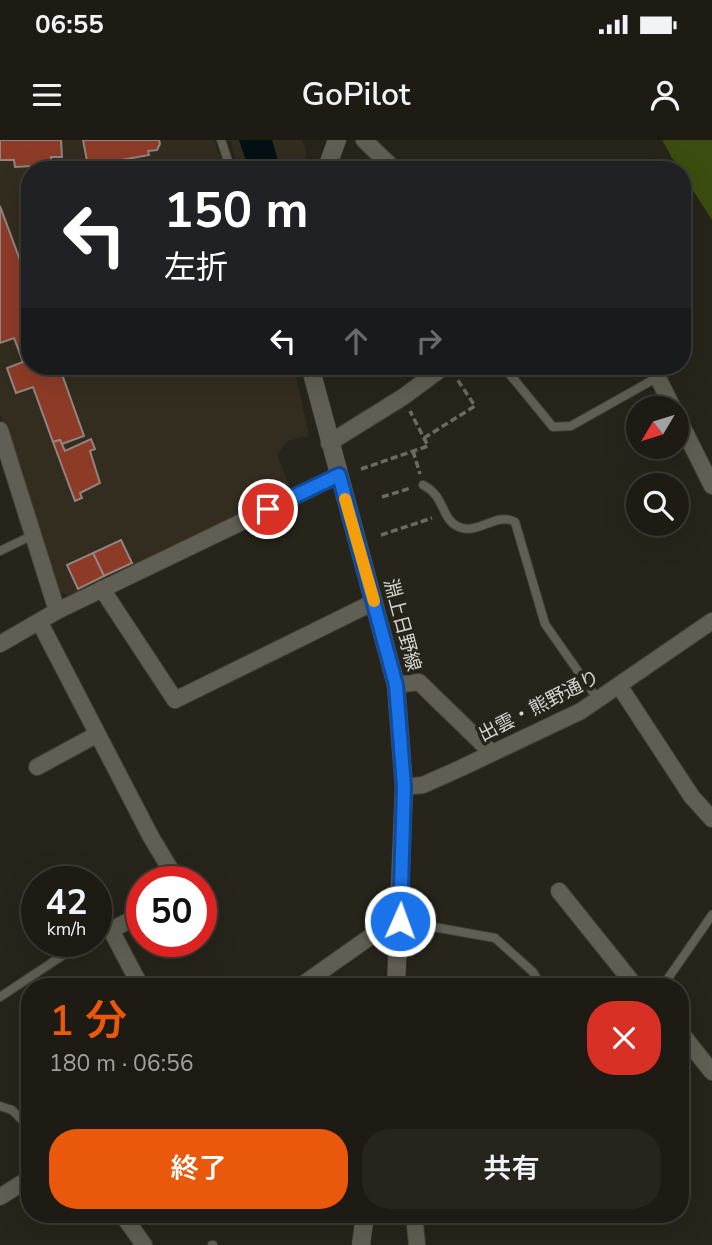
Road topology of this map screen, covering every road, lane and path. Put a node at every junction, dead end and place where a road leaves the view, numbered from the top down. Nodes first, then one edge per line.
1 (221, 140) edge
2 (337, 140) edge
3 (364, 140) edge
4 (228, 161) edge
5 (329, 161) edge
6 (386, 161) edge
7 (312, 375) edge
8 (440, 375) edge
9 (453, 375) edge
10 (510, 375) edge
11 (649, 375) edge
12 (657, 375) edge
13 (667, 396) edge
14 (410, 410) dead end
15 (0, 430) edge
16 (424, 438) junction
17 (690, 442) edge
18 (329, 443) junction
19 (412, 451) junction
20 (361, 469) dead end
21 (339, 475) junction
22 (423, 485) junction
23 (712, 486) edge
24 (382, 497) dead end
25 (433, 518) dead end
26 (35, 534) junction
27 (381, 535) dead end
28 (0, 551) edge
29 (103, 589) junction
30 (374, 602) junction
31 (57, 611) junction
32 (712, 621) edge
33 (40, 623) junction
34 (0, 644) edge
35 (396, 685) junction
36 (620, 687) junction
37 (599, 701) junction
38 (96, 735) junction
39 (492, 753) junction
40 (37, 766) dead end
41 (404, 787) junction
42 (712, 819) edge
43 (169, 866) edge
44 (559, 891) dead end
45 (712, 915) edge
46 (400, 921) junction
47 (112, 945) edge
48 (60, 957) edge
49 (29, 978) edge
50 (135, 978) edge
51 (312, 978) edge
52 (397, 978) edge
53 (536, 978) edge
54 (629, 978) edge
55 (668, 978) edge
56 (21, 983) edge
57 (0, 997) edge
58 (689, 1043) edge
59 (712, 1072) edge
60 (0, 1106) edge
61 (21, 1119) edge
62 (21, 1184) edge
63 (0, 1197) edge
64 (128, 1223) edge
65 (364, 1223) edge
66 (415, 1223) edge
67 (144, 1245) edge
68 (361, 1245) edge
69 (417, 1245) edge

1 - 4 lane
2 - 5 main road
3 - 6 street
7 - 18 main road, 淵上日野線
8 - 18 street
9 - 16 path
10 - 11 lane
12 - 13 street
14 - 16 path
15 - 26 street
16 - 19 path
17 - 23 street
18 - 21 main road, 淵上日野線
19 - 20 path
19 - 22 path
21 - 29 street
21 - 30 main road, 淵上日野線
22 - 24 path
22 - 37 lane
25 - 27 path
26 - 28 lane
26 - 31 street
29 - 30 street
29 - 31 street
30 - 35 main road, 淵上日野線
31 - 33 street
32 - 36 street
33 - 34 street
33 - 38 street
35 - 39 street
35 - 41 main road, 淵上日野線
36 - 37 street, 出雲・熊野通り
36 - 42 street, 出雲・熊野通り
37 - 39 street, 出雲・熊野通り
38 - 40 street
38 - 43 street
39 - 41 street, 出雲・熊野通り
41 - 46 main road, 淵上日野線
44 - 54 street
45 - 55 lane
46 - 51 street
46 - 52 main road, 淵上日野線
46 - 53 lane
47 - 50 street
48 - 49 lane
56 - 57 lane
58 - 59 street
60 - 61 lane
62 - 63 street
64 - 67 street
65 - 68 main road
66 - 69 street

